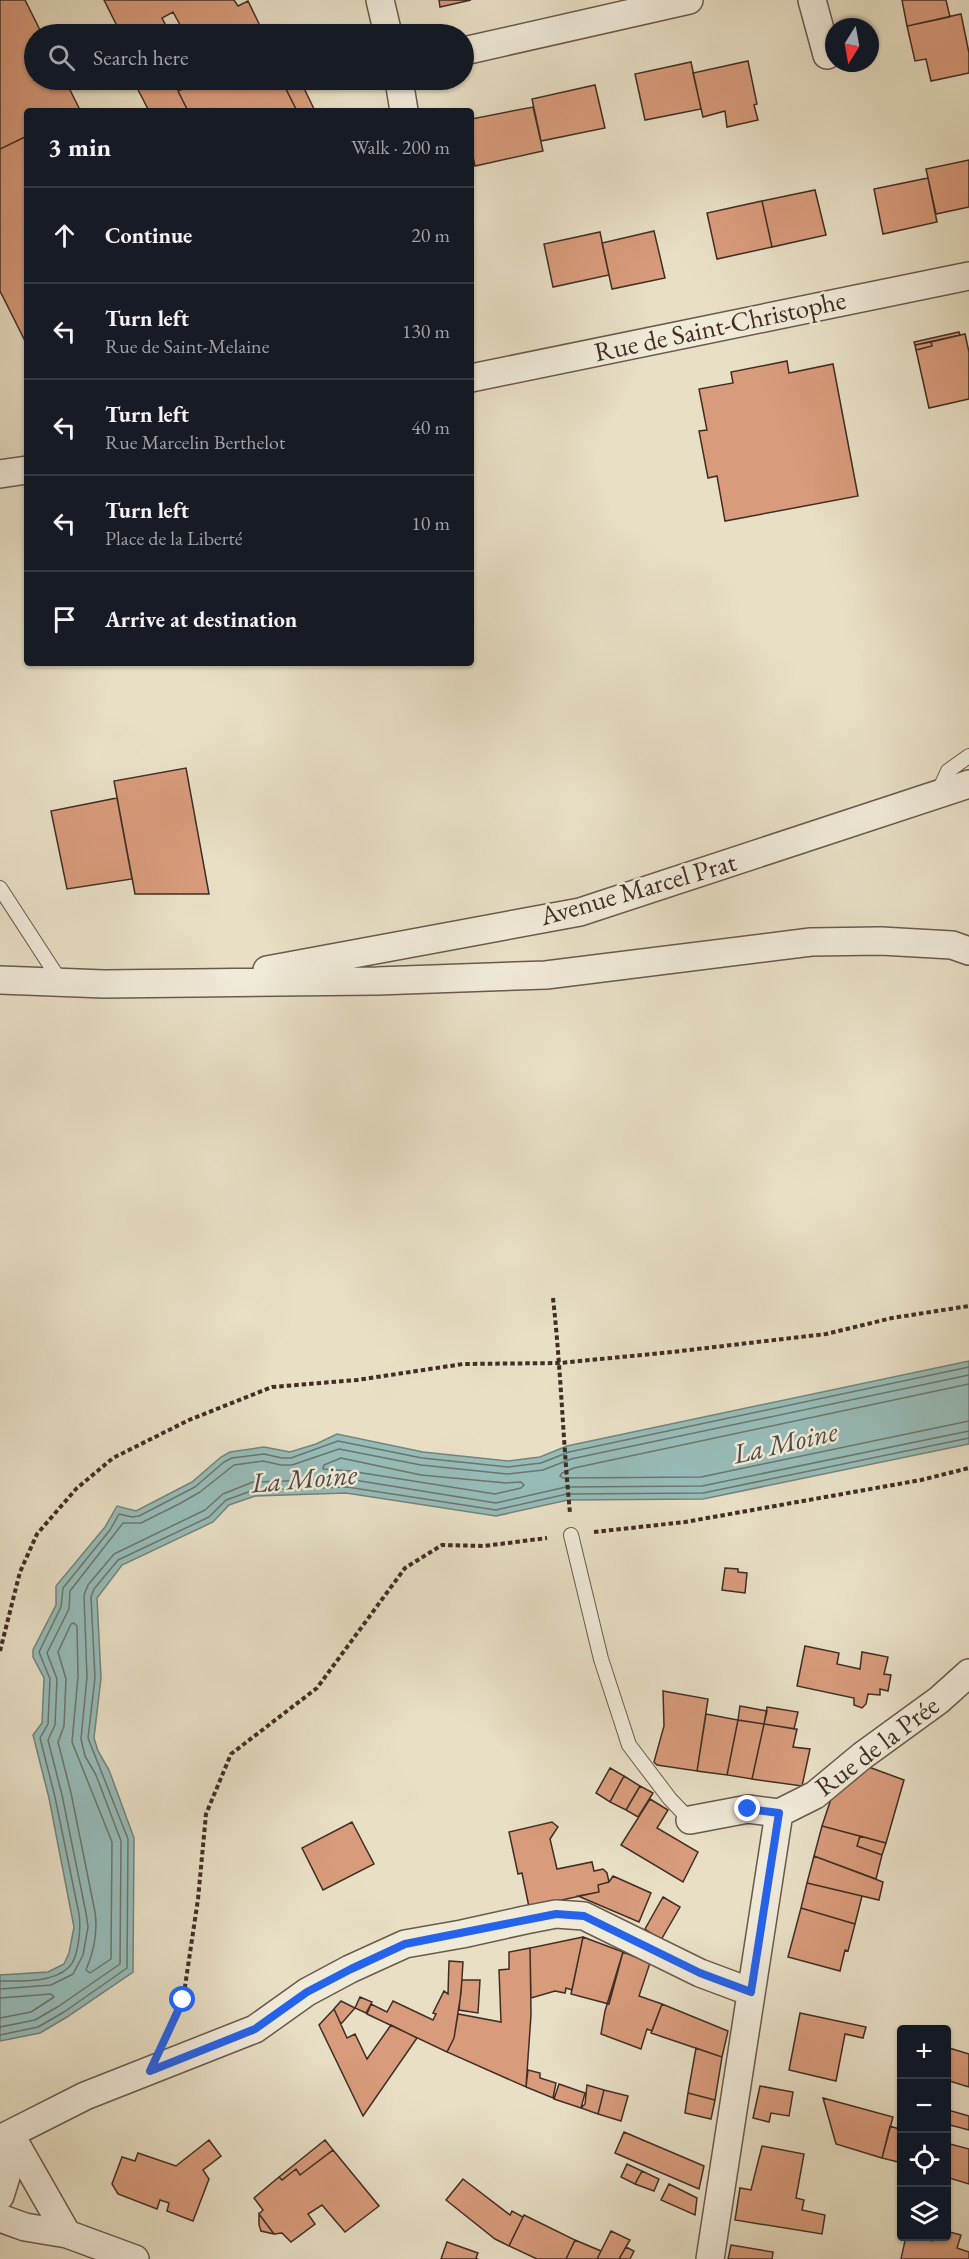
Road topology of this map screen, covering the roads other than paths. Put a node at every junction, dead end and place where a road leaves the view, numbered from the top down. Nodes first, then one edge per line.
1 (380, 0) edge
2 (689, 0) edge
3 (812, 0) edge
4 (386, 24) edge
5 (825, 48) edge
6 (474, 49) edge
7 (401, 90) edge
8 (404, 108) edge
9 (969, 276) edge
10 (474, 377) edge
11 (24, 470) edge
12 (0, 474) edge
13 (969, 756) edge
14 (969, 784) edge
15 (937, 795) junction
16 (0, 888) edge
17 (969, 951) edge
18 (0, 980) edge
19 (61, 982) junction
20 (194, 983) junction
21 (572, 1535) road end
22 (969, 1673) edge
23 (779, 1813) junction
24 (690, 1820) joint
25 (751, 1992) junction
26 (5, 2136) edge
27 (0, 2196) edge
28 (0, 2218) edge
29 (67, 2234) junction
30 (135, 2259) edge
31 (710, 2259) edge

1 - 4 street
2 - 6 street
3 - 5 street
7 - 8 street
9 - 10 street, Rue de Saint-Christophe
11 - 12 street
13 - 15 lane
14 - 15 street, Avenue Marcel Prat
15 - 20 street, Avenue Marcel Prat
16 - 19 lane
17 - 20 street, Avenue Marcel Prat
18 - 19 street, Avenue Marcel Prat
19 - 20 street, Avenue Marcel Prat
21 - 24 lane
22 - 23 street, Rue de la Prée
23 - 24 street
23 - 25 street
25 - 26 street
25 - 31 street
26 - 27 street
26 - 29 street
28 - 29 street
29 - 30 street

